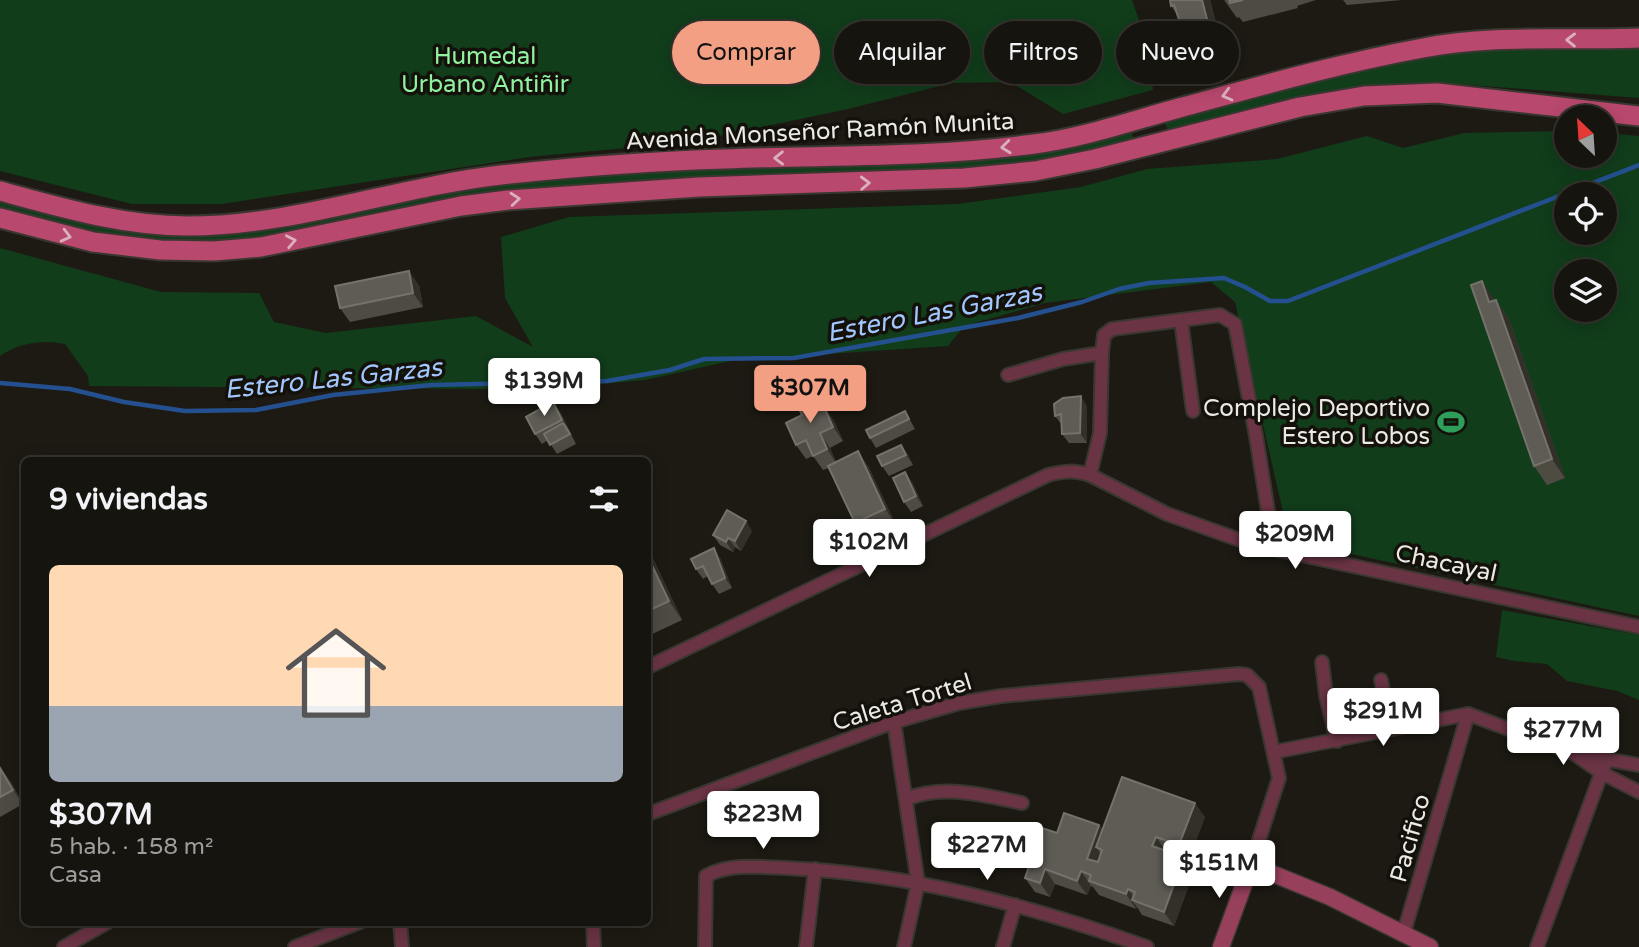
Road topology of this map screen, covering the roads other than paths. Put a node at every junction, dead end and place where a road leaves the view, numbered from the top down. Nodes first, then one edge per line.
1 (1639, 38) edge
2 (1156, 114) junction
3 (1639, 116) edge
4 (1133, 121) junction
5 (1164, 140) junction
6 (1140, 146) junction
7 (0, 191) edge
8 (0, 218) edge
9 (1181, 320) junction
10 (1102, 353) junction
11 (1008, 375) dead end
12 (1194, 411) dead end
13 (1090, 475) junction
14 (1274, 549) junction
15 (1639, 627) edge
16 (1322, 662) dead end
17 (651, 666) edge
18 (1381, 680) dead end
19 (1468, 714) junction
20 (894, 722) junction
21 (1391, 729) junction
22 (1337, 741) junction
23 (1274, 752) junction
24 (1573, 753) junction
25 (1607, 758) junction
26 (1639, 765) edge
27 (1602, 773) junction
28 (1639, 792) edge
29 (906, 799) junction
30 (1022, 803) dead end
31 (651, 813) edge
32 (1251, 864) junction
33 (815, 869) junction
34 (918, 883) junction
35 (1015, 905) junction
36 (101, 926) edge
37 (350, 926) edge
38 (400, 926) edge
39 (593, 926) edge
40 (1404, 933) junction
41 (1111, 941) edge
42 (64, 947) edge
43 (295, 947) edge
44 (402, 947) edge
45 (594, 947) edge
46 (705, 947) edge
47 (807, 947) edge
48 (904, 947) edge
49 (1003, 947) edge
50 (1147, 947) edge
51 (1221, 947) edge
52 (1430, 947) edge
53 (1537, 947) edge

1 -> 2 main road, Avenida Monseñor Ramón Munita
2 - 4 main road, Avenida Monseñor Ramón Munita
2 - 5 main road
3 - 5 main road, Avenida Monseñor Ramón Munita
4 - 6 main road
4 -> 7 main road, Avenida Monseñor Ramón Munita
5 - 6 main road, Avenida Monseñor Ramón Munita
8 -> 6 main road, Avenida Monseñor Ramón Munita
9 - 10 street
9 - 12 street
9 - 14 street
10 - 11 street
10 - 13 street
13 - 14 street, Chacayal
13 - 17 street
14 - 15 street, Chacayal
16 - 22 street
18 - 21 street
19 - 21 street
19 - 24 street
19 - 40 street, Pacifico
20 - 23 street, Caleta Tortel
20 - 29 street
20 - 31 street, Caleta Tortel
21 - 22 street
22 - 23 street
23 - 32 street
24 - 25 street
24 - 27 street
25 - 26 street
25 - 27 street
27 - 28 street
27 - 53 street
29 - 30 street
29 - 34 street
32 - 40 street
32 - 51 street
33 - 34 street
33 - 46 street
33 - 47 street
34 - 35 street
34 - 48 street
35 - 41 street
35 - 49 street
36 - 42 street
37 - 43 street
38 - 44 street
39 - 45 street
40 - 52 street
41 - 50 street

